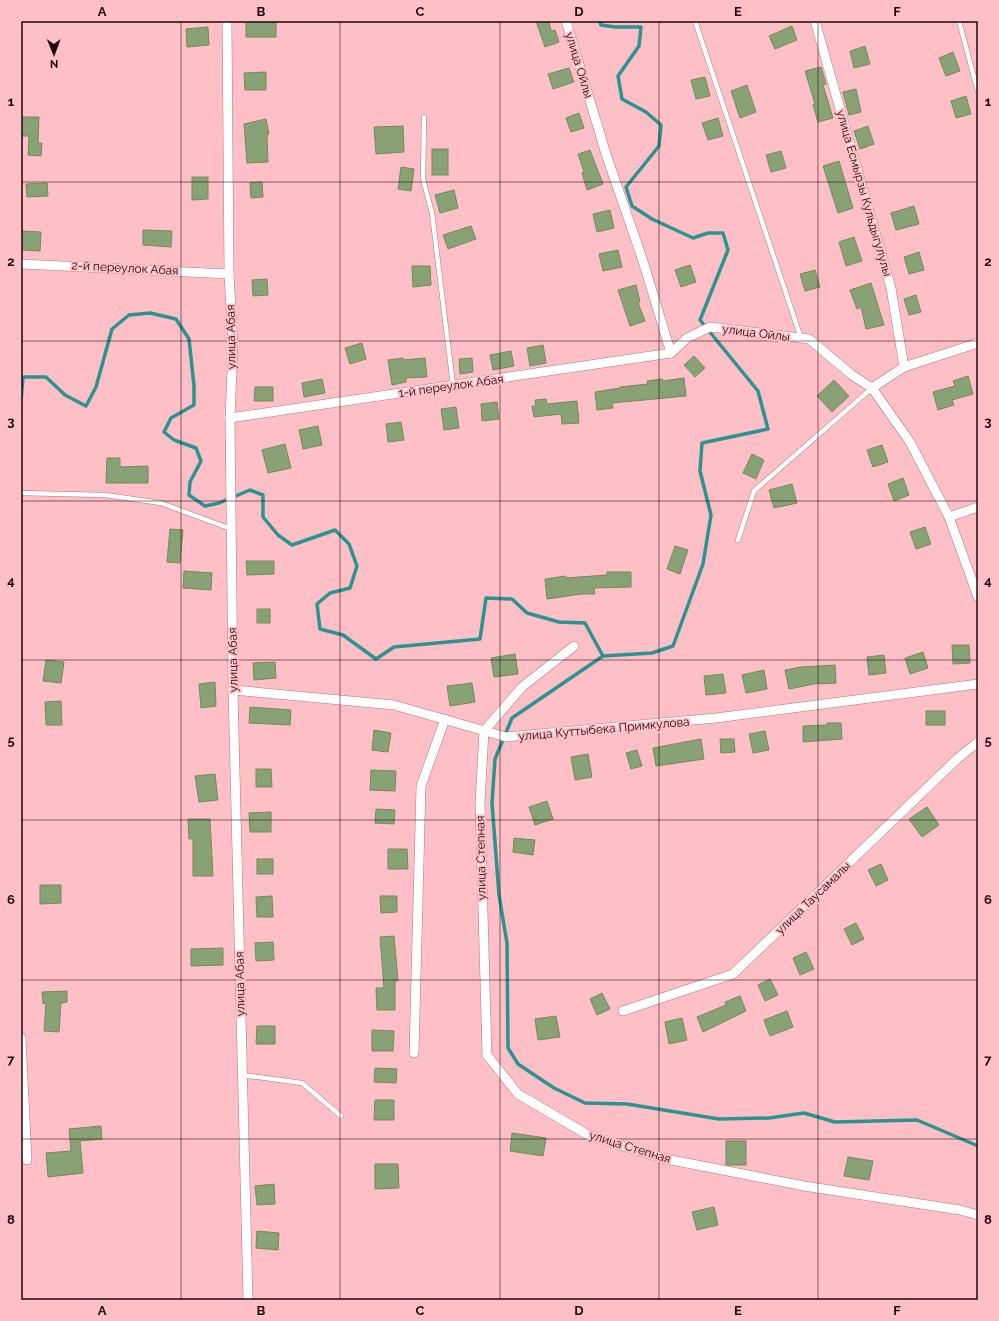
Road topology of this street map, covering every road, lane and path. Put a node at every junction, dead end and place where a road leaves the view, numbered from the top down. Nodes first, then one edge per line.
1 (227, 21) edge
2 (566, 21) edge
3 (695, 21) edge
4 (815, 21) edge
5 (959, 21) edge
6 (978, 92) edge
7 (424, 117) dead end
8 (21, 264) edge
9 (229, 274) junction
10 (801, 338) junction
11 (978, 343) edge
12 (671, 353) junction
13 (904, 367) junction
14 (453, 385) junction
15 (872, 388) junction
16 (230, 418) junction
17 (21, 493) edge
18 (978, 507) edge
19 (949, 517) junction
20 (231, 529) junction
21 (738, 540) dead end
22 (978, 597) edge
23 (574, 646) dead end
24 (978, 684) edge
25 (233, 690) junction
26 (445, 719) junction
27 (484, 730) junction
28 (978, 742) edge
29 (623, 1012) dead end
30 (21, 1038) edge
31 (414, 1053) dead end
32 (242, 1075) junction
33 (341, 1116) dead end
34 (27, 1160) dead end
35 (978, 1215) edge
36 (248, 1300) edge

1 - 9 street, улица Абая
2 - 12 street, улица Ойлы
3 - 10 lane
4 - 13 street, улица Есмырзы Кульдыгулулы
5 - 6 lane
7 - 14 lane
8 - 9 street, 2-й переулок Абая
9 - 16 street, улица Абая
10 - 12 street, улица Ойлы
10 - 15 street, улица Ойлы
11 - 13 street
12 - 14 street, 1-й переулок Абая
13 - 15 street
14 - 16 street, 1-й переулок Абая
15 - 19 street, улица Ойлы
15 - 21 lane
16 - 20 street, улица Абая
17 - 20 lane
18 - 19 street
19 - 22 street, улица Ойлы
20 - 25 street, улица Абая
23 - 27 street
24 - 27 street, улица Куттыбека Примкулова
25 - 26 street, улица Куттыбека Примкулова
25 - 32 street, улица Абая
26 - 27 street, улица Куттыбека Примкулова
26 - 31 street
27 - 35 street, улица Степная
28 - 29 street, улица Таусамалы
30 - 34 street
32 - 33 lane
32 - 36 street, улица Абая

